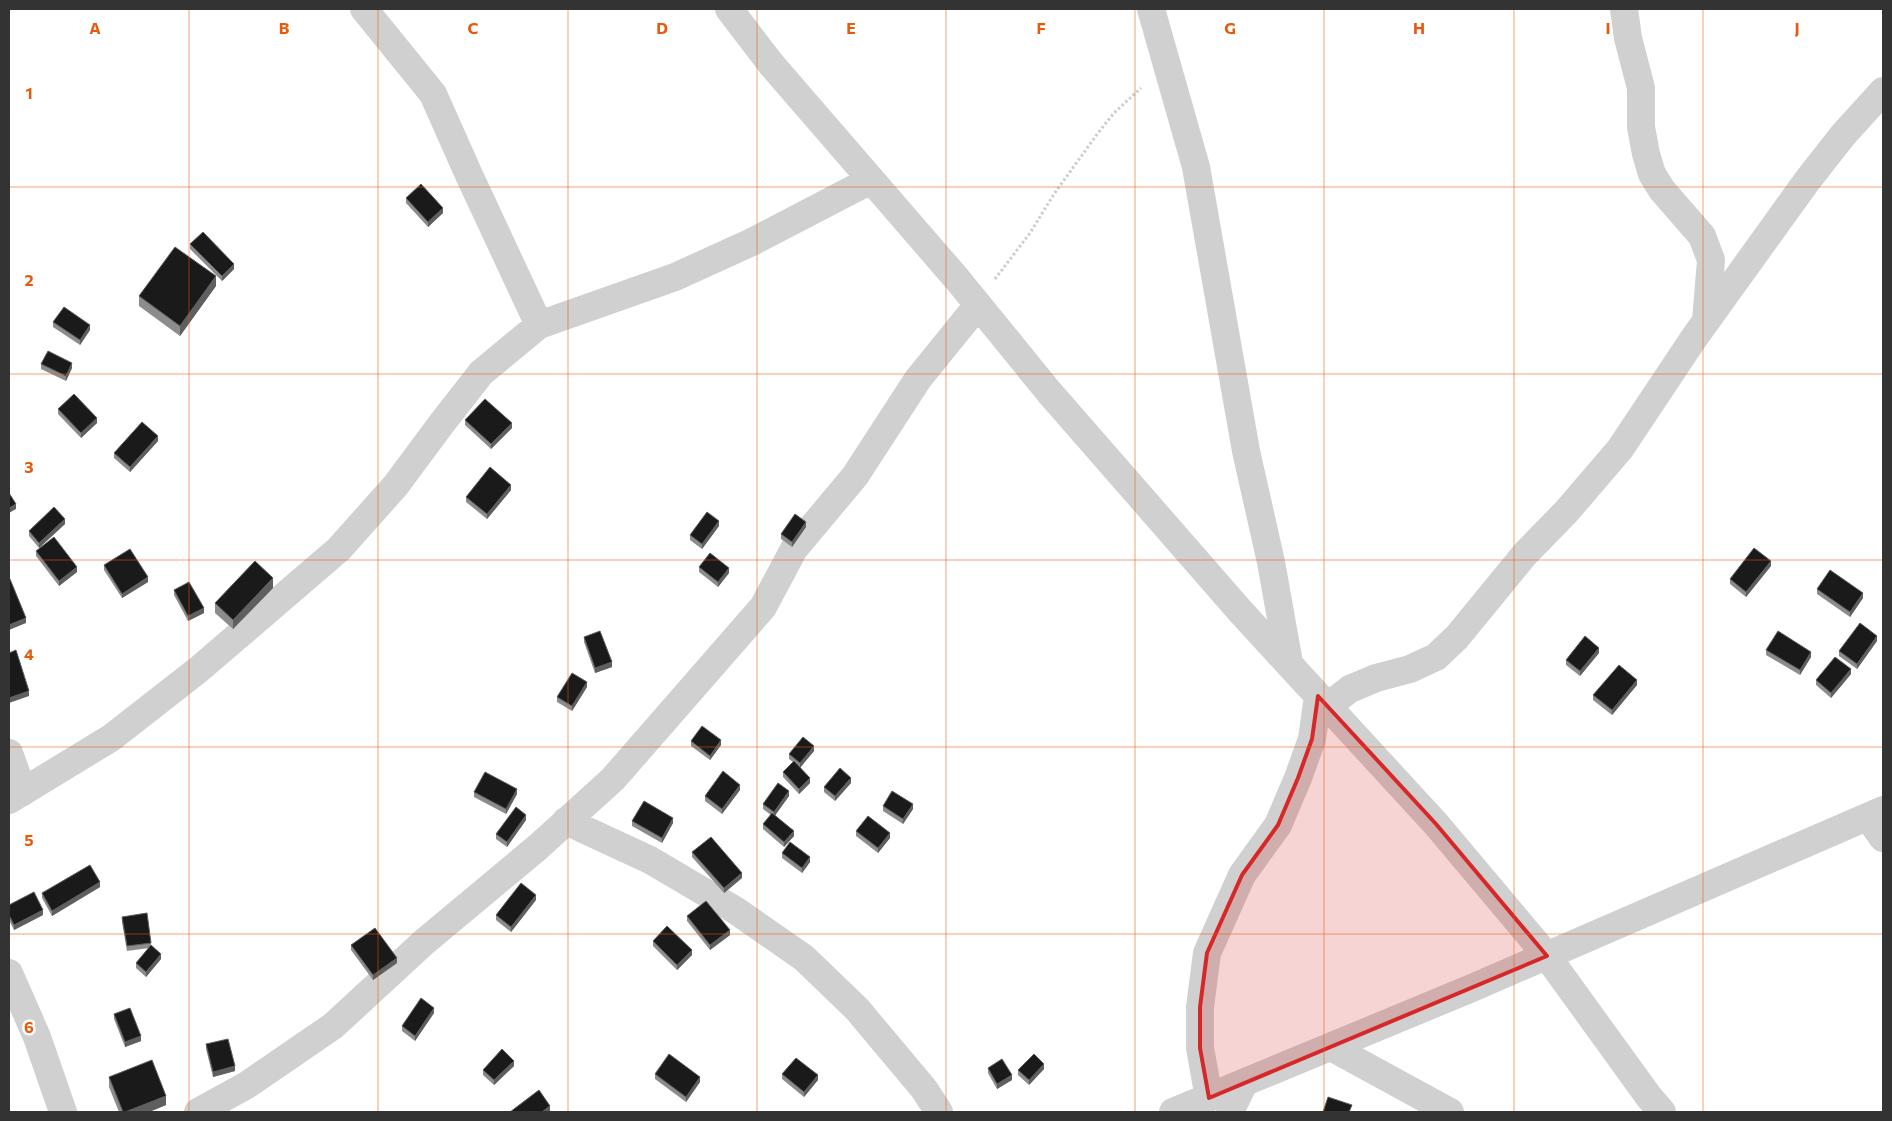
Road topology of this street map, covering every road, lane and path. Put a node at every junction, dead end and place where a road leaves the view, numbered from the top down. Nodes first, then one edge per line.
1 (364, 9) edge
2 (729, 9) edge
3 (1624, 9) edge
4 (1157, 10) edge
5 (1168, 67) junction
6 (1883, 91) edge
7 (871, 180) junction
8 (978, 305) junction
9 (1706, 321) junction
10 (539, 325) junction
11 (1289, 663) junction
12 (1323, 701) junction
13 (9, 753) edge
14 (16, 796) edge
15 (566, 822) junction
16 (1878, 822) edge
17 (1547, 956) junction
18 (9, 973) edge
19 (1331, 1047) junction
20 (1219, 1105) edge
21 (62, 1112) edge
22 (198, 1112) edge
23 (939, 1112) edge
24 (1173, 1112) edge
25 (1450, 1112) edge
26 (1662, 1112) edge

1 - 10 street
2 - 7 street
3 - 9 street
4 - 5 street
5 - 8 path
5 - 11 street
6 - 9 street
7 - 8 street
7 - 10 street
8 - 11 street
8 - 15 street
9 - 12 street
10 - 14 street
11 - 12 street
12 - 17 street
12 - 20 street
13 - 14 street
15 - 22 street
15 - 23 street
16 - 17 street
17 - 19 street
17 - 26 street
18 - 21 street
19 - 20 street
19 - 25 street
20 - 24 street

